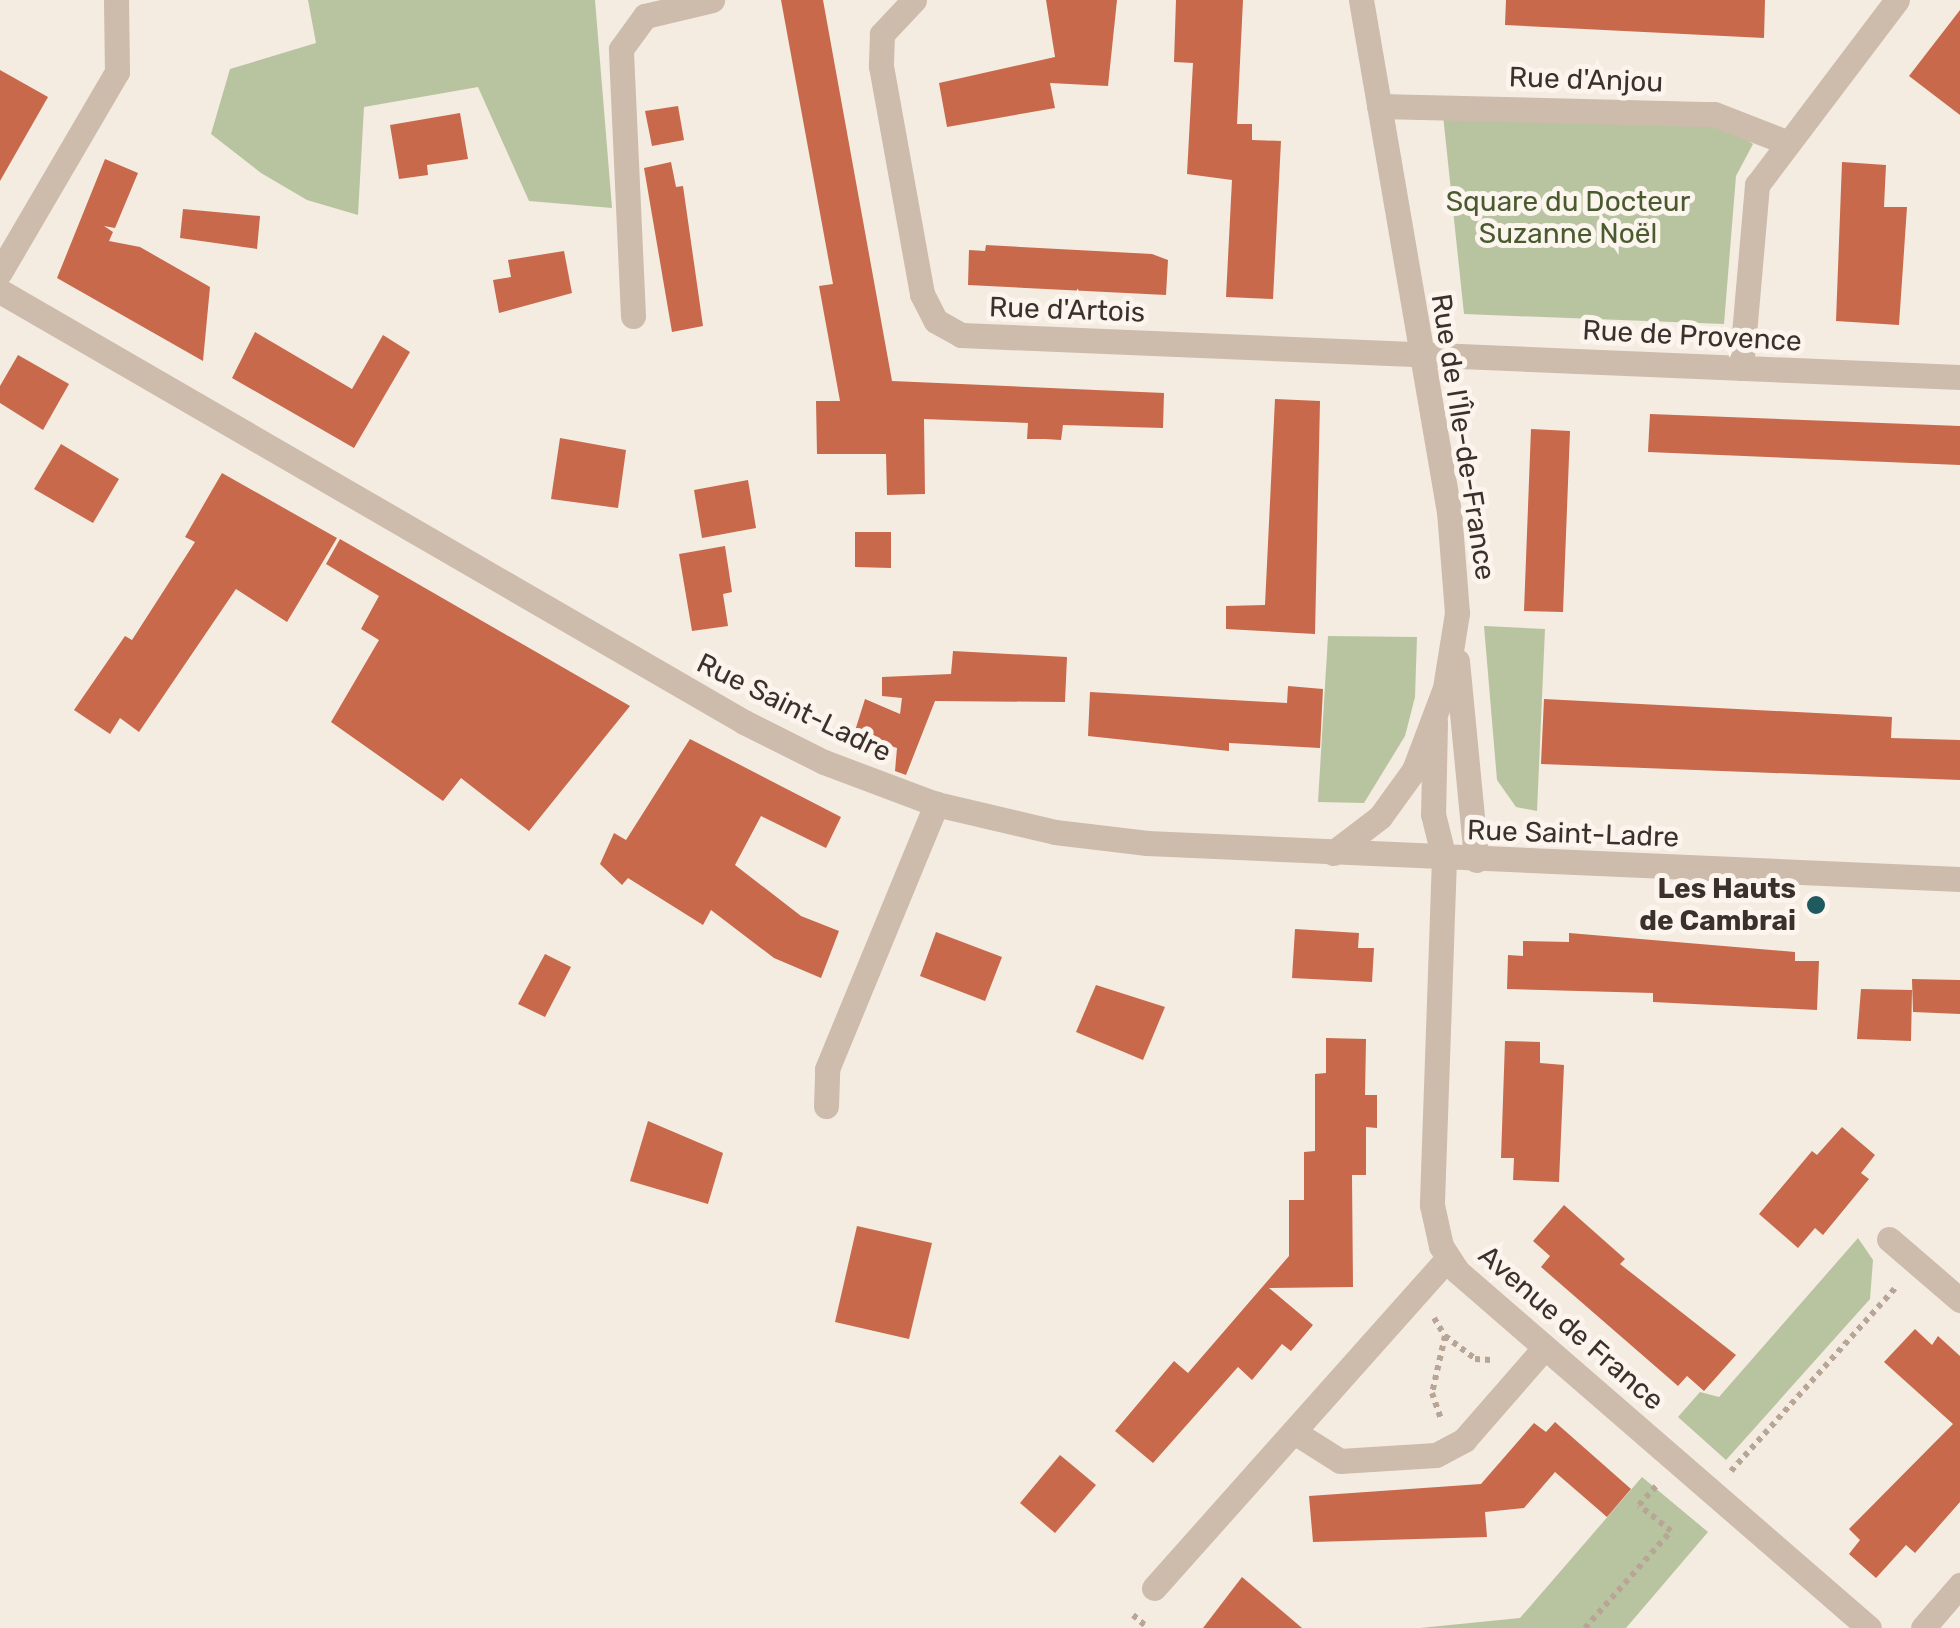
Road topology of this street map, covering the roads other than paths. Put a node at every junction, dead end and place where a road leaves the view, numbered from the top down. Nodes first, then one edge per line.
1 (116, 0) edge
2 (712, 0) edge
3 (1360, 0) edge
4 (1897, 0) edge
5 (902, 3) edge
6 (1379, 106) junction
7 (1786, 142) junction
8 (0, 272) edge
9 (0, 291) edge
10 (632, 316) dead end
11 (1421, 353) junction
12 (1741, 368) junction
13 (1960, 377) edge
14 (1455, 646) junction
15 (1435, 722) junction
16 (936, 804) junction
17 (1334, 853) junction
18 (1444, 858) junction
19 (1476, 860) junction
20 (1960, 879) edge
21 (826, 1106) dead end
22 (1889, 1240) dead end
23 (1448, 1258) junction
24 (1960, 1300) edge
25 (1543, 1350) junction
26 (1294, 1432) junction
27 (1960, 1585) edge
28 (1154, 1588) dead end
29 (1869, 1628) edge
30 (1923, 1628) edge

1 - 8 street
2 - 10 street
3 - 6 street, Rue de l'Île-de-France
4 - 7 street
5 - 11 street, Rue d'Artois
6 - 7 street, Rue d'Anjou
6 - 11 street, Rue de l'Île-de-France
7 - 12 street
9 - 16 street, Rue Saint-Ladre
11 - 12 street, Rue de Provence
11 - 14 street, Rue de l'Île-de-France
12 - 13 street, Rue de Provence
14 - 15 street, Rue de l'Île-de-France
14 - 19 street, Rue de l'Île-de-France
15 - 17 street, Rue de l'Île-de-France
15 - 18 street, Rue de l'Île-de-France
16 - 17 street, Rue Saint-Ladre
16 - 21 street
17 - 18 street, Rue Saint-Ladre
18 - 19 street, Rue Saint-Ladre
18 - 23 street, Avenue de France
19 - 20 street, Rue Saint-Ladre
22 - 24 street
23 - 25 street, Avenue de France
23 - 26 street
25 - 26 street
25 - 29 street, Avenue de France
26 - 28 street
27 - 30 street

